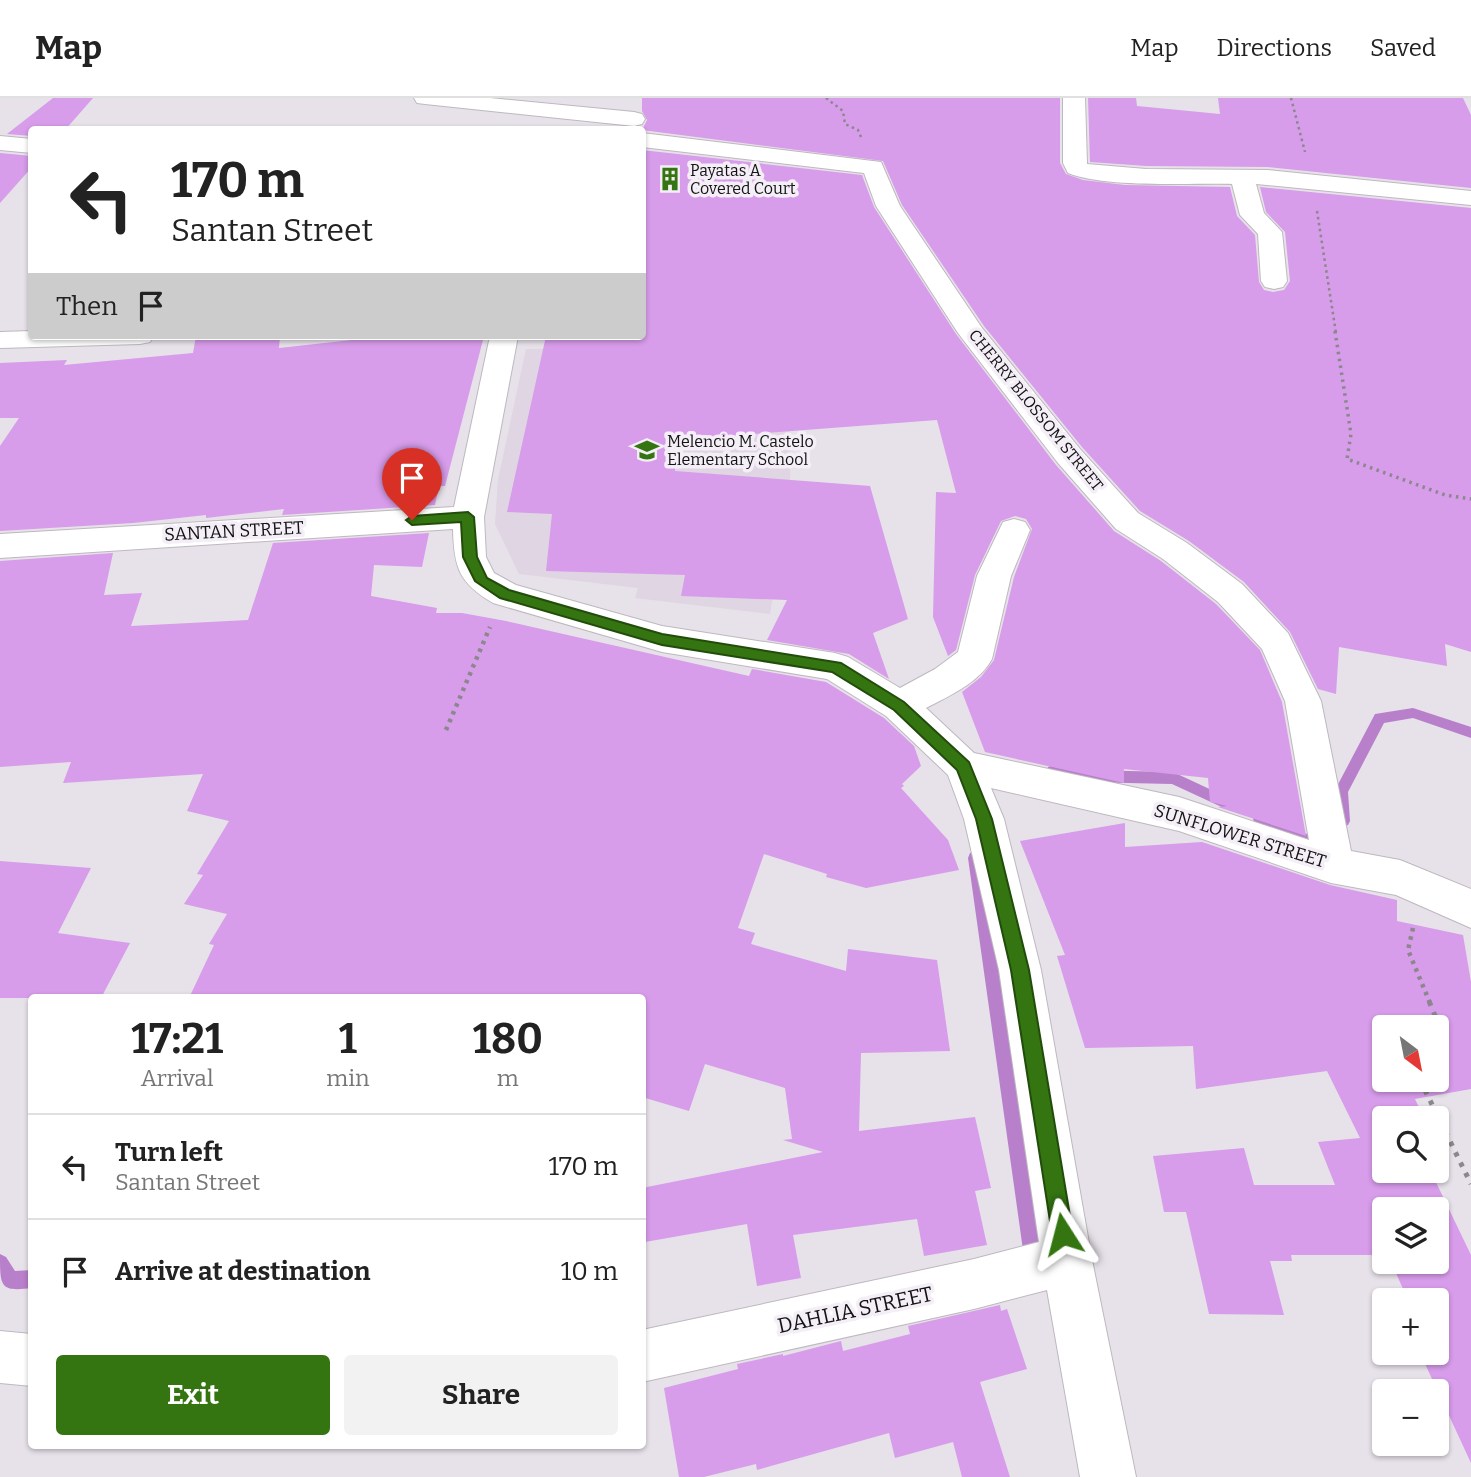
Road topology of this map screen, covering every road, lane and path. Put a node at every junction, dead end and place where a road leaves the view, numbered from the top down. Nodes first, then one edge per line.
1 (425, 98) edge
2 (649, 98) edge
3 (826, 98) edge
4 (1074, 98) edge
5 (1292, 98) edge
6 (614, 126) edge
7 (635, 126) edge
8 (646, 131) edge
9 (0, 143) edge
10 (28, 146) edge
11 (873, 167) junction
12 (1242, 177) junction
13 (1312, 181) junction
14 (1471, 198) edge
15 (1274, 281) dead end
16 (28, 340) edge
17 (503, 340) edge
18 (0, 341) edge
19 (1471, 499) edge
20 (468, 517) junction
21 (1014, 530) dead end
22 (0, 546) edge
23 (505, 594) junction
24 (899, 706) junction
25 (446, 730) dead end
26 (963, 766) junction
27 (1330, 850) junction
28 (1422, 887) junction
29 (1471, 909) edge
30 (1435, 1015) edge
31 (1426, 1092) edge
32 (1471, 1184) edge
33 (1067, 1261) junction
34 (646, 1355) edge
35 (0, 1357) edge
36 (28, 1360) edge
37 (1108, 1477) edge

1 - 6 street
2 - 7 street
3 - 11 path
4 - 12 street
5 - 13 path
8 - 11 street
9 - 10 street
11 - 27 street, CHERRY BLOSSOM STREET
12 - 13 street
12 - 15 street
13 - 14 street
13 - 19 path
16 - 18 street
17 - 20 street
20 - 22 street, SANTAN STREET
20 - 23 street
21 - 24 street
23 - 24 street
23 - 25 path
24 - 26 street
26 - 27 street, SUNFLOWER STREET
26 - 33 street
27 - 28 street, SUNFLOWER STREET
28 - 29 street, SUNFLOWER STREET
28 - 30 path
31 - 32 path
33 - 34 street, DAHLIA STREET
33 - 37 street
35 - 36 street

